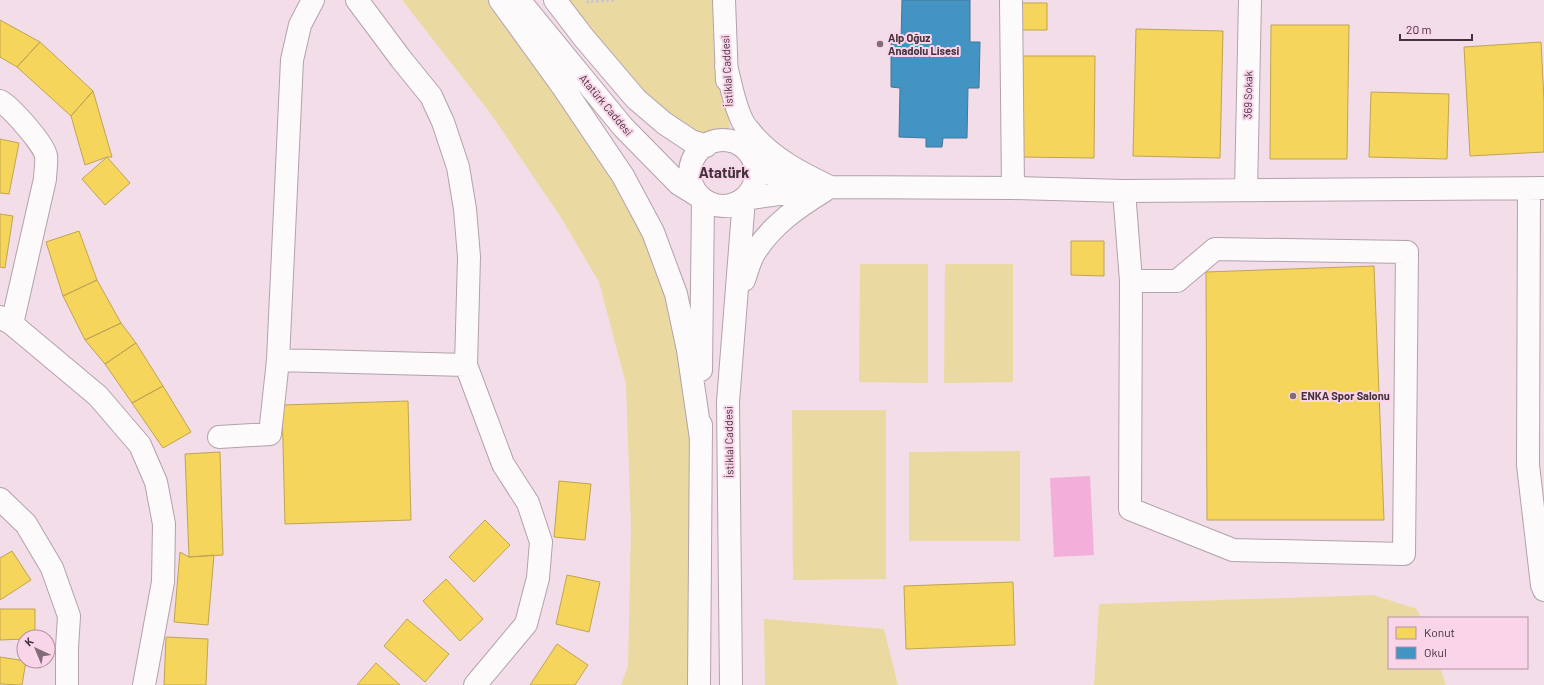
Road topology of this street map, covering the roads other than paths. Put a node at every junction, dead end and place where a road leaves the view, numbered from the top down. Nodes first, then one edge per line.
1 (313, 0) edge
2 (357, 0) edge
3 (500, 0) edge
4 (519, 0) edge
5 (555, 0) edge
6 (724, 0) edge
7 (1011, 0) edge
8 (1250, 0) edge
9 (726, 66) junction
10 (0, 101) edge
11 (730, 141) junction
12 (706, 146) junction
13 (756, 171) junction
14 (830, 187) junction
15 (1013, 188) junction
16 (1537, 189) edge
17 (1246, 190) junction
18 (1124, 191) junction
19 (703, 199) junction
20 (744, 199) junction
21 (1131, 281) junction
22 (736, 300) junction
23 (6, 320) edge
24 (278, 360) junction
25 (466, 365) junction
26 (219, 437) dead end
27 (700, 439) junction
28 (0, 499) edge
29 (1544, 590) edge
30 (67, 685) edge
31 (144, 685) edge
32 (475, 685) edge
33 (699, 685) edge
34 (731, 685) edge

1 - 24 street
2 - 25 street
3 - 27 street
4 - 19 street, Atatürk Caddesi
5 - 12 street
6 - 9 street, İstiklal Caddesi
7 - 15 street
8 - 17 street, 369 Sokak
9 - 11 street, İstiklal Caddesi
9 - 14 street
10 - 23 street
11 - 12 street
11 - 13 street
12 - 19 street
13 - 14 street
13 - 20 street, İstiklal Caddesi
14 - 15 street
14 - 20 street
14 - 22 street
15 - 18 street
16 - 17 street
16 - 29 street
17 - 18 street
18 - 21 street
19 - 20 street
19 - 27 street
20 - 22 street, İstiklal Caddesi
21 - 21 street
22 - 34 street, İstiklal Caddesi
23 - 31 street
24 - 25 street
24 - 26 street
25 - 32 street
27 - 33 street
28 - 30 street

